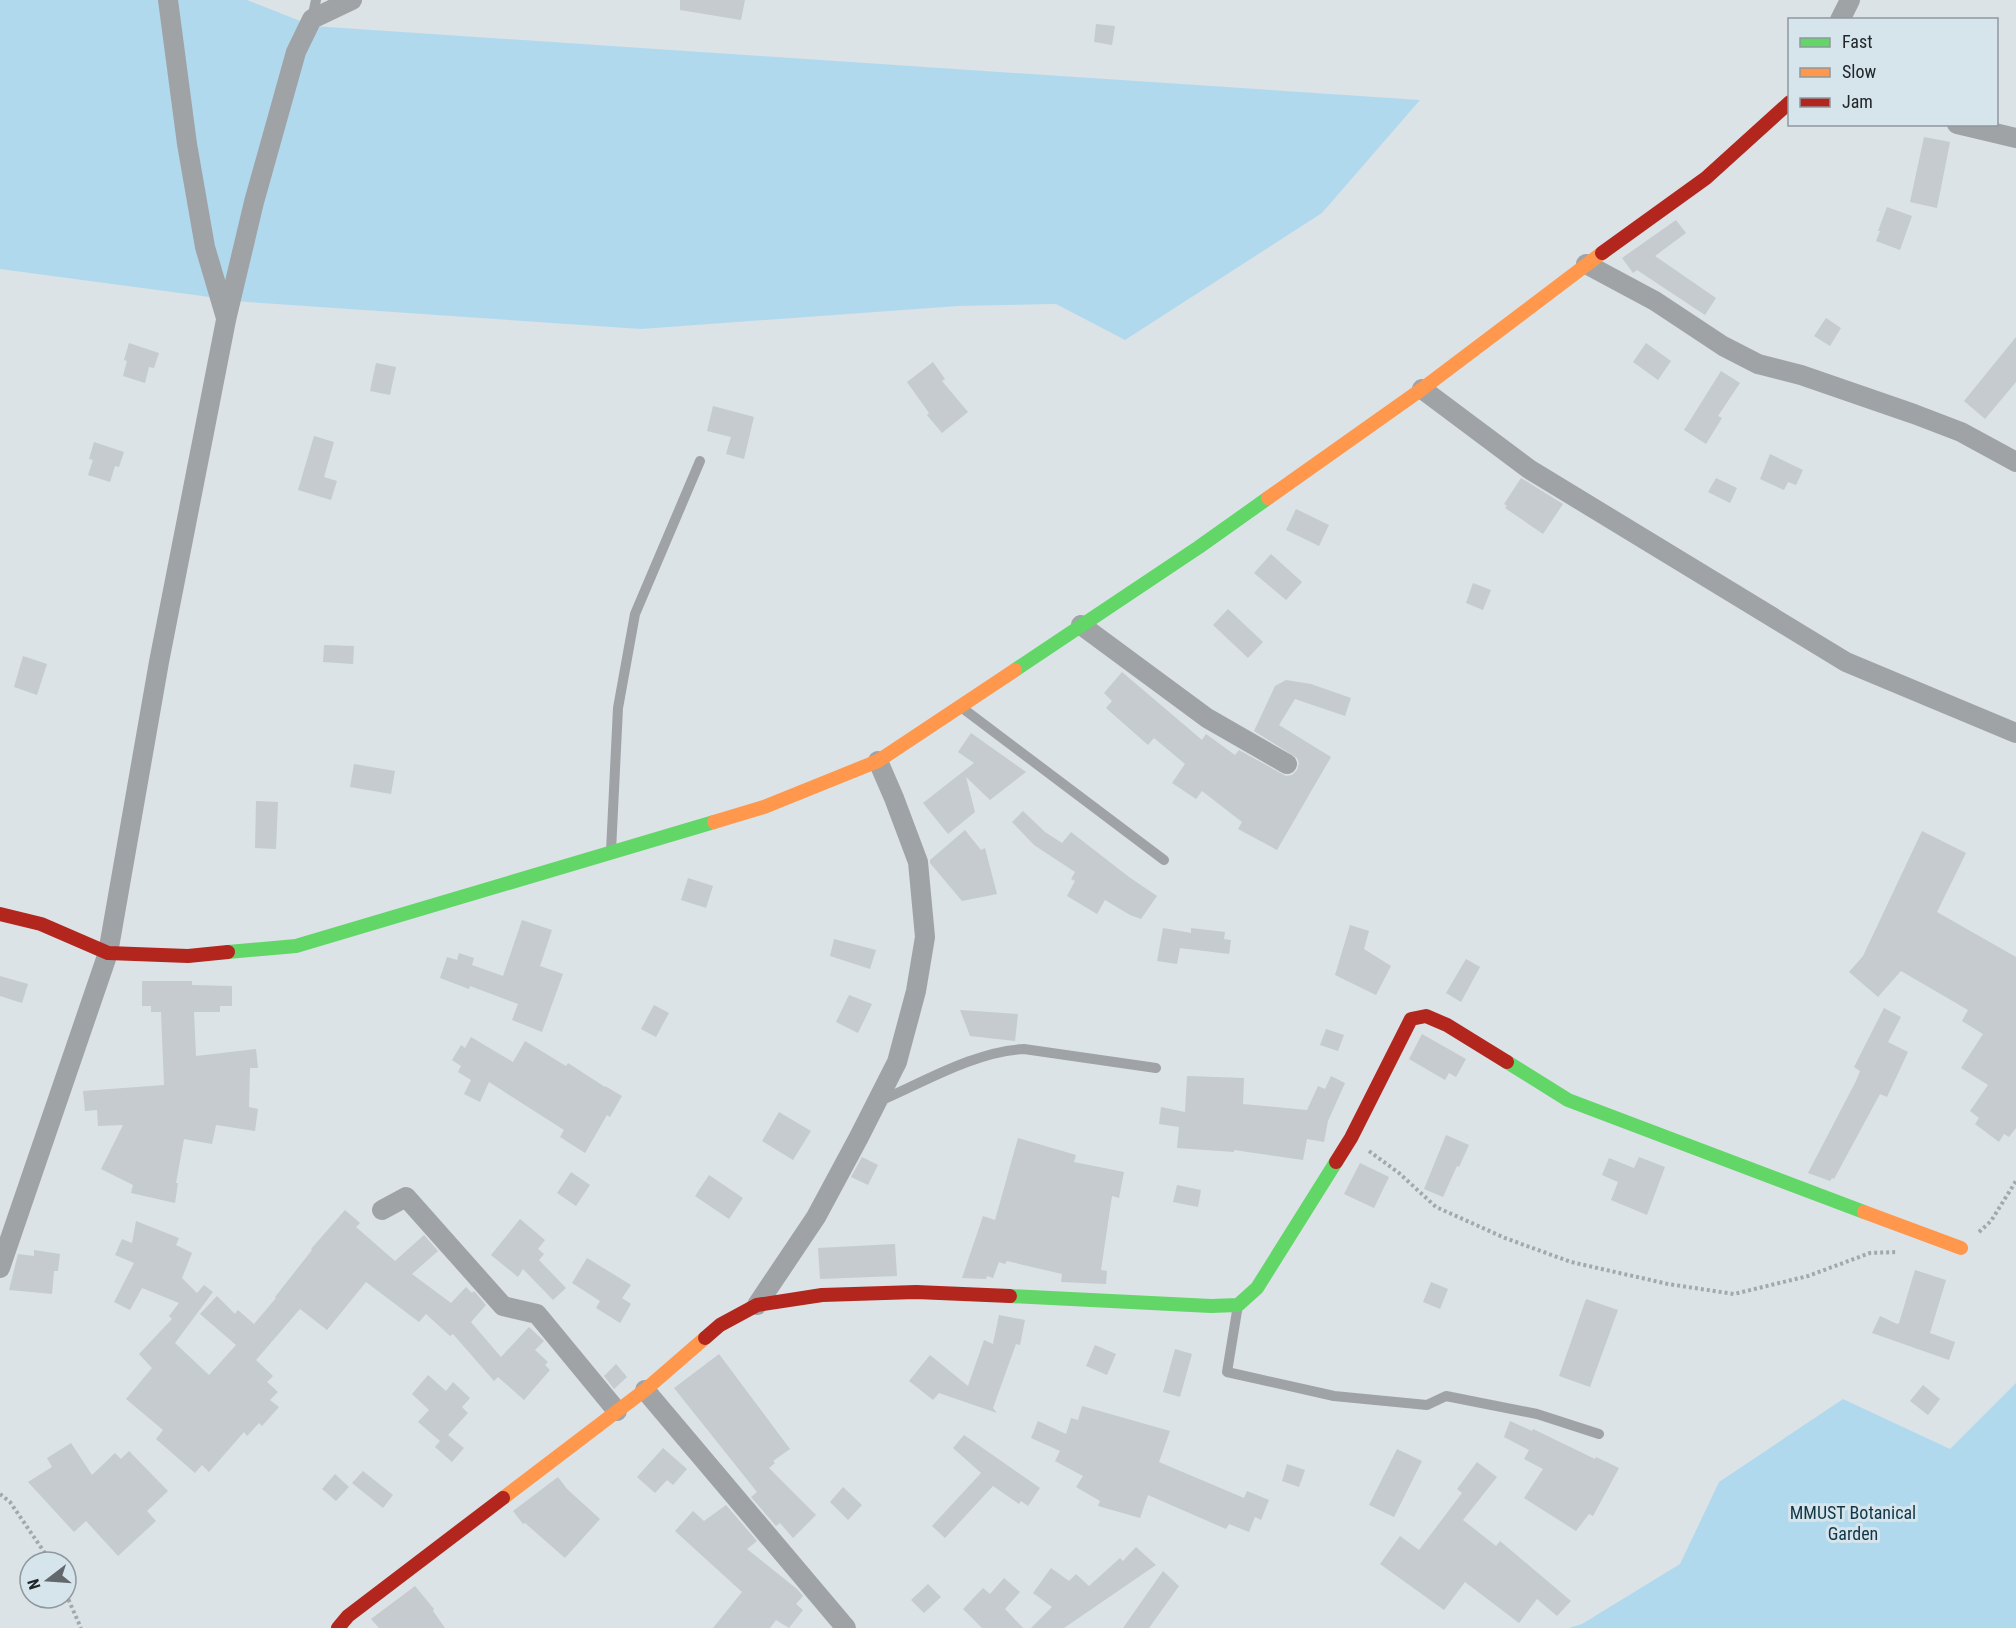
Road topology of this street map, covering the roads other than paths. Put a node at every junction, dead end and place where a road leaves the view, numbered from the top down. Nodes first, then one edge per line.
1 (168, 0) edge
2 (352, 0) edge
3 (1850, 0) edge
4 (314, 10) edge
5 (1841, 18) edge
6 (1788, 104) edge
7 (1965, 126) edge
8 (2016, 138) edge
9 (1586, 264) junction
10 (226, 320) junction
11 (1422, 389) junction
12 (700, 461) dead end
13 (2016, 462) edge
14 (1081, 626) junction
15 (961, 706) junction
16 (2016, 733) edge
17 (878, 761) junction
18 (1287, 764) dead end
19 (611, 854) junction
20 (1164, 860) dead end
21 (0, 914) edge
22 (108, 953) junction
23 (1156, 1068) dead end
24 (877, 1103) junction
25 (382, 1210) dead end
26 (1961, 1248) road end
27 (1, 1262) edge
28 (757, 1305) junction
29 (1238, 1305) junction
30 (645, 1390) junction
31 (617, 1411) junction
32 (1599, 1434) dead end
33 (338, 1628) edge
34 (846, 1628) edge

1 - 10 street
2 - 4 street
3 - 5 street
4 - 10 street
6 - 9 street
7 - 8 street
9 - 11 street
9 - 13 street
10 - 22 street
11 - 14 street
11 - 16 street
12 - 19 lane
14 - 15 street
14 - 18 street
15 - 17 street
15 - 20 lane
17 - 19 street
17 - 24 street
19 - 22 street
21 - 22 street
22 - 27 street
23 - 24 lane
24 - 28 street
25 - 31 street
26 - 29 street
28 - 29 street
28 - 30 street
29 - 32 lane
30 - 31 street
30 - 34 street
31 - 33 street

